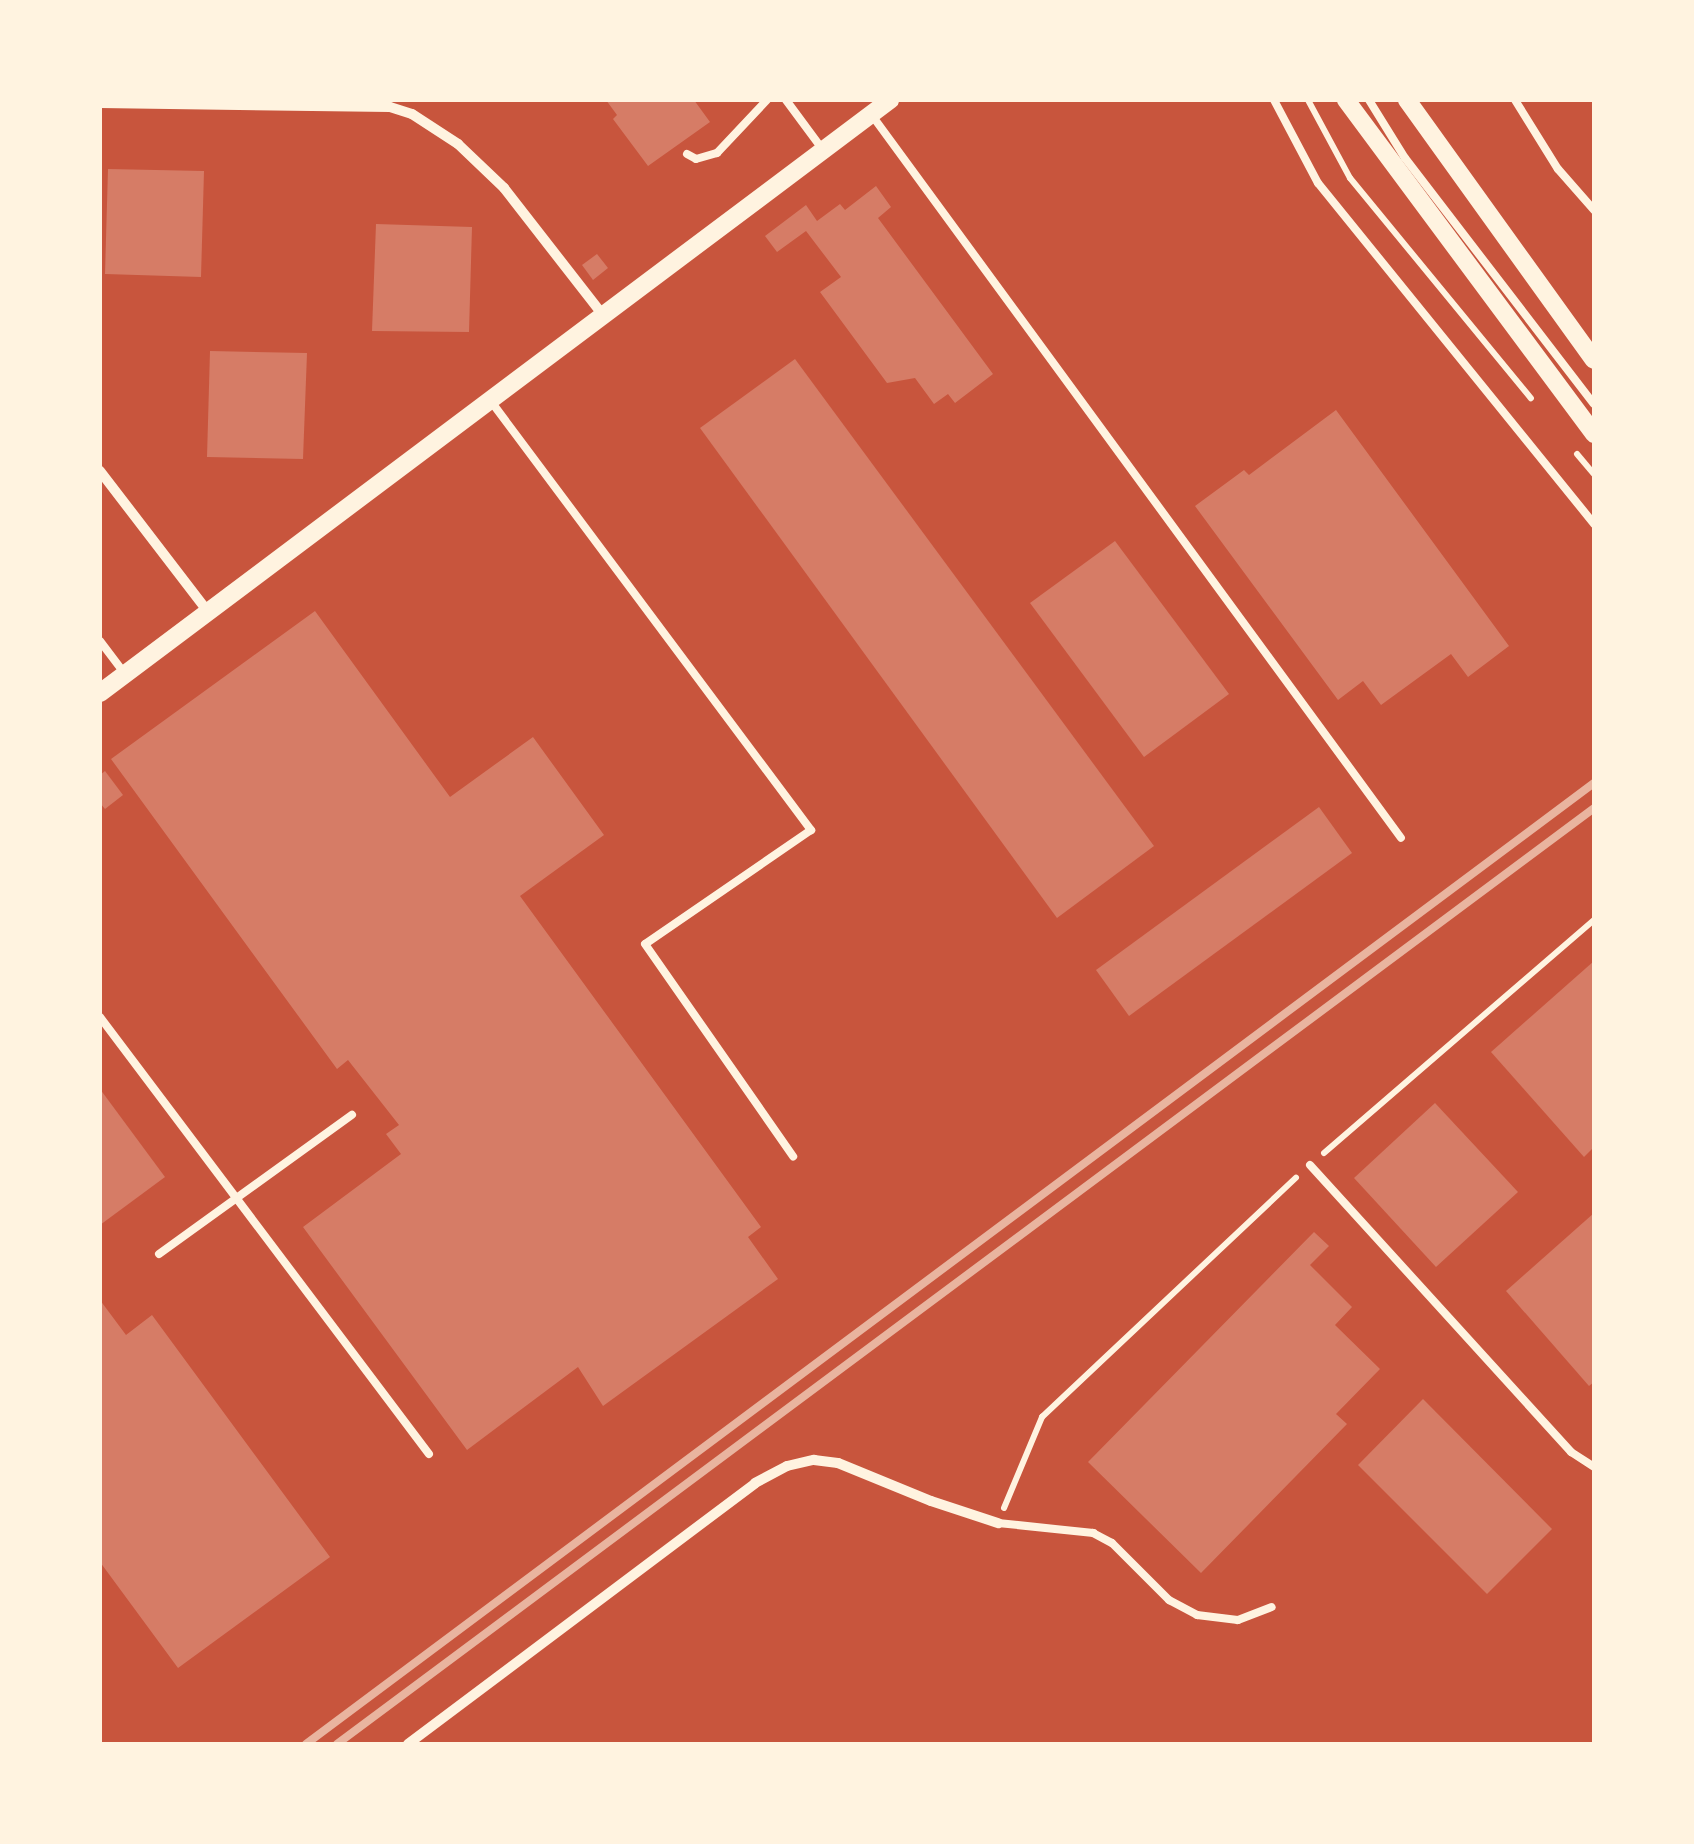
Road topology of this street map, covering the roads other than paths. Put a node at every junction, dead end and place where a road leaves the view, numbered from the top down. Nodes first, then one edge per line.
1 (767, 100) edge
2 (786, 100) edge
3 (890, 100) edge
4 (1274, 100) edge
5 (1346, 100) edge
6 (1370, 100) edge
7 (1407, 100) edge
8 (1515, 100) edge
9 (100, 103) edge
10 (871, 114) junction
11 (824, 150) junction
12 (687, 154) dead end
13 (1594, 210) edge
14 (603, 314) junction
15 (1594, 360) edge
16 (490, 400) junction
17 (1594, 404) edge
18 (1594, 434) edge
19 (100, 471) edge
20 (1594, 524) edge
21 (208, 612) junction
22 (100, 642) edge
23 (125, 674) junction
24 (100, 692) edge
25 (1401, 838) dead end
26 (100, 1016) edge
27 (352, 1114) dead end
28 (793, 1156) dead end
29 (1310, 1165) road end
30 (236, 1198) junction
31 (159, 1254) dead end
32 (429, 1454) dead end
33 (1594, 1467) edge
34 (998, 1523) joint
35 (1272, 1608) dead end
36 (408, 1744) edge

1 - 12 lane
2 - 11 lane
3 - 10 street
4 - 20 lane
5 - 18 street
6 - 17 lane
7 - 15 street
8 - 13 lane
9 - 14 street
10 - 11 street
10 - 25 lane
11 - 14 street
14 - 16 street
16 - 21 street
16 - 28 lane
19 - 21 street
21 - 23 street
22 - 23 lane
23 - 24 street
26 - 30 lane
27 - 30 lane
29 - 33 lane
30 - 31 lane
30 - 32 lane
34 - 35 lane
34 - 36 street

